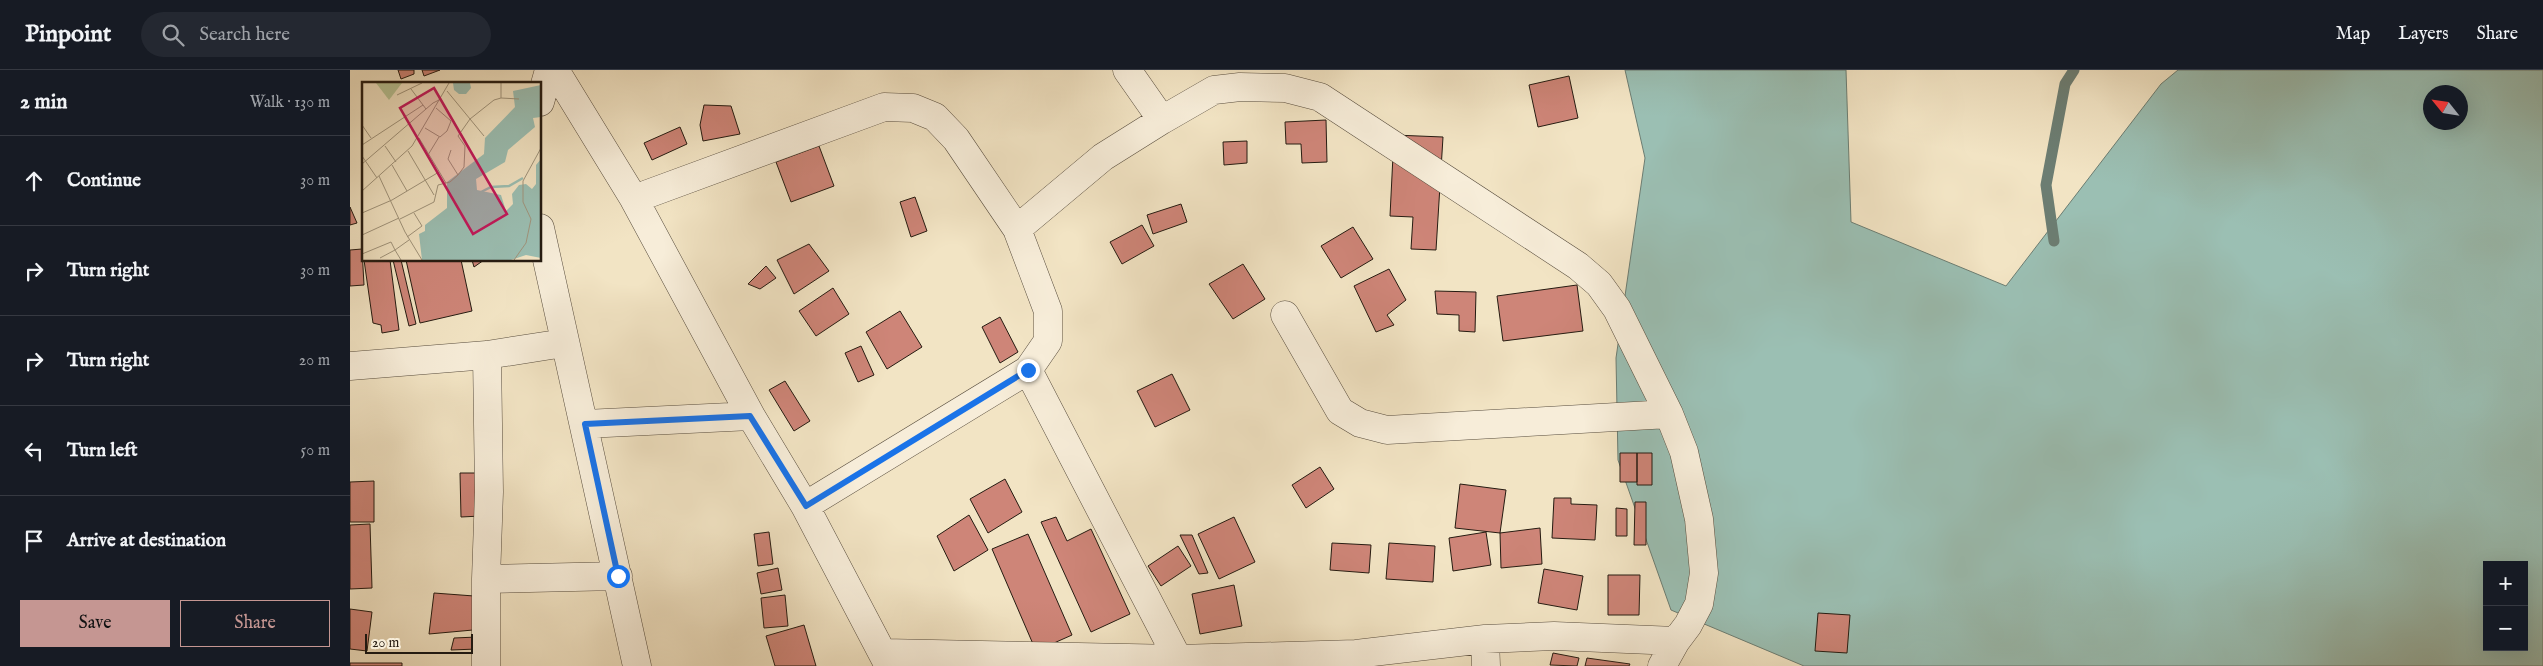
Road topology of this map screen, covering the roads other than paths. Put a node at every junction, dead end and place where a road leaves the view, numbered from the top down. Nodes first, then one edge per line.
1 (550, 70) edge
2 (555, 70) edge
3 (1127, 70) edge
4 (541, 99) edge
5 (1162, 120) junction
6 (634, 199) junction
7 (1017, 229) junction
8 (541, 233) edge
9 (1285, 314) dead end
10 (564, 343) junction
11 (487, 355) junction
12 (350, 366) edge
13 (1028, 370) junction
14 (1669, 414) junction
15 (750, 416) junction
16 (585, 424) junction
17 (806, 506) junction
18 (618, 576) junction
19 (486, 579) junction
20 (1485, 639) junction
21 (1676, 641) junction
22 (1178, 659) junction
23 (887, 660) edge
24 (486, 666) edge
25 (637, 666) edge
26 (1486, 666) edge
27 (1662, 666) edge

1 - 4 street
2 - 6 street
3 - 5 street
5 - 7 street
5 - 14 street
6 - 7 street
6 - 15 street
7 - 13 street
8 - 10 street
9 - 14 street
10 - 11 street
10 - 16 street
11 - 12 street
11 - 19 street
13 - 17 street
13 - 22 street
14 - 21 street
15 - 16 street
15 - 17 street
16 - 18 street
17 - 23 street
18 - 19 street
18 - 25 street
19 - 24 street
20 - 21 street
20 - 22 street
20 - 26 street
21 - 27 street
22 - 23 street

